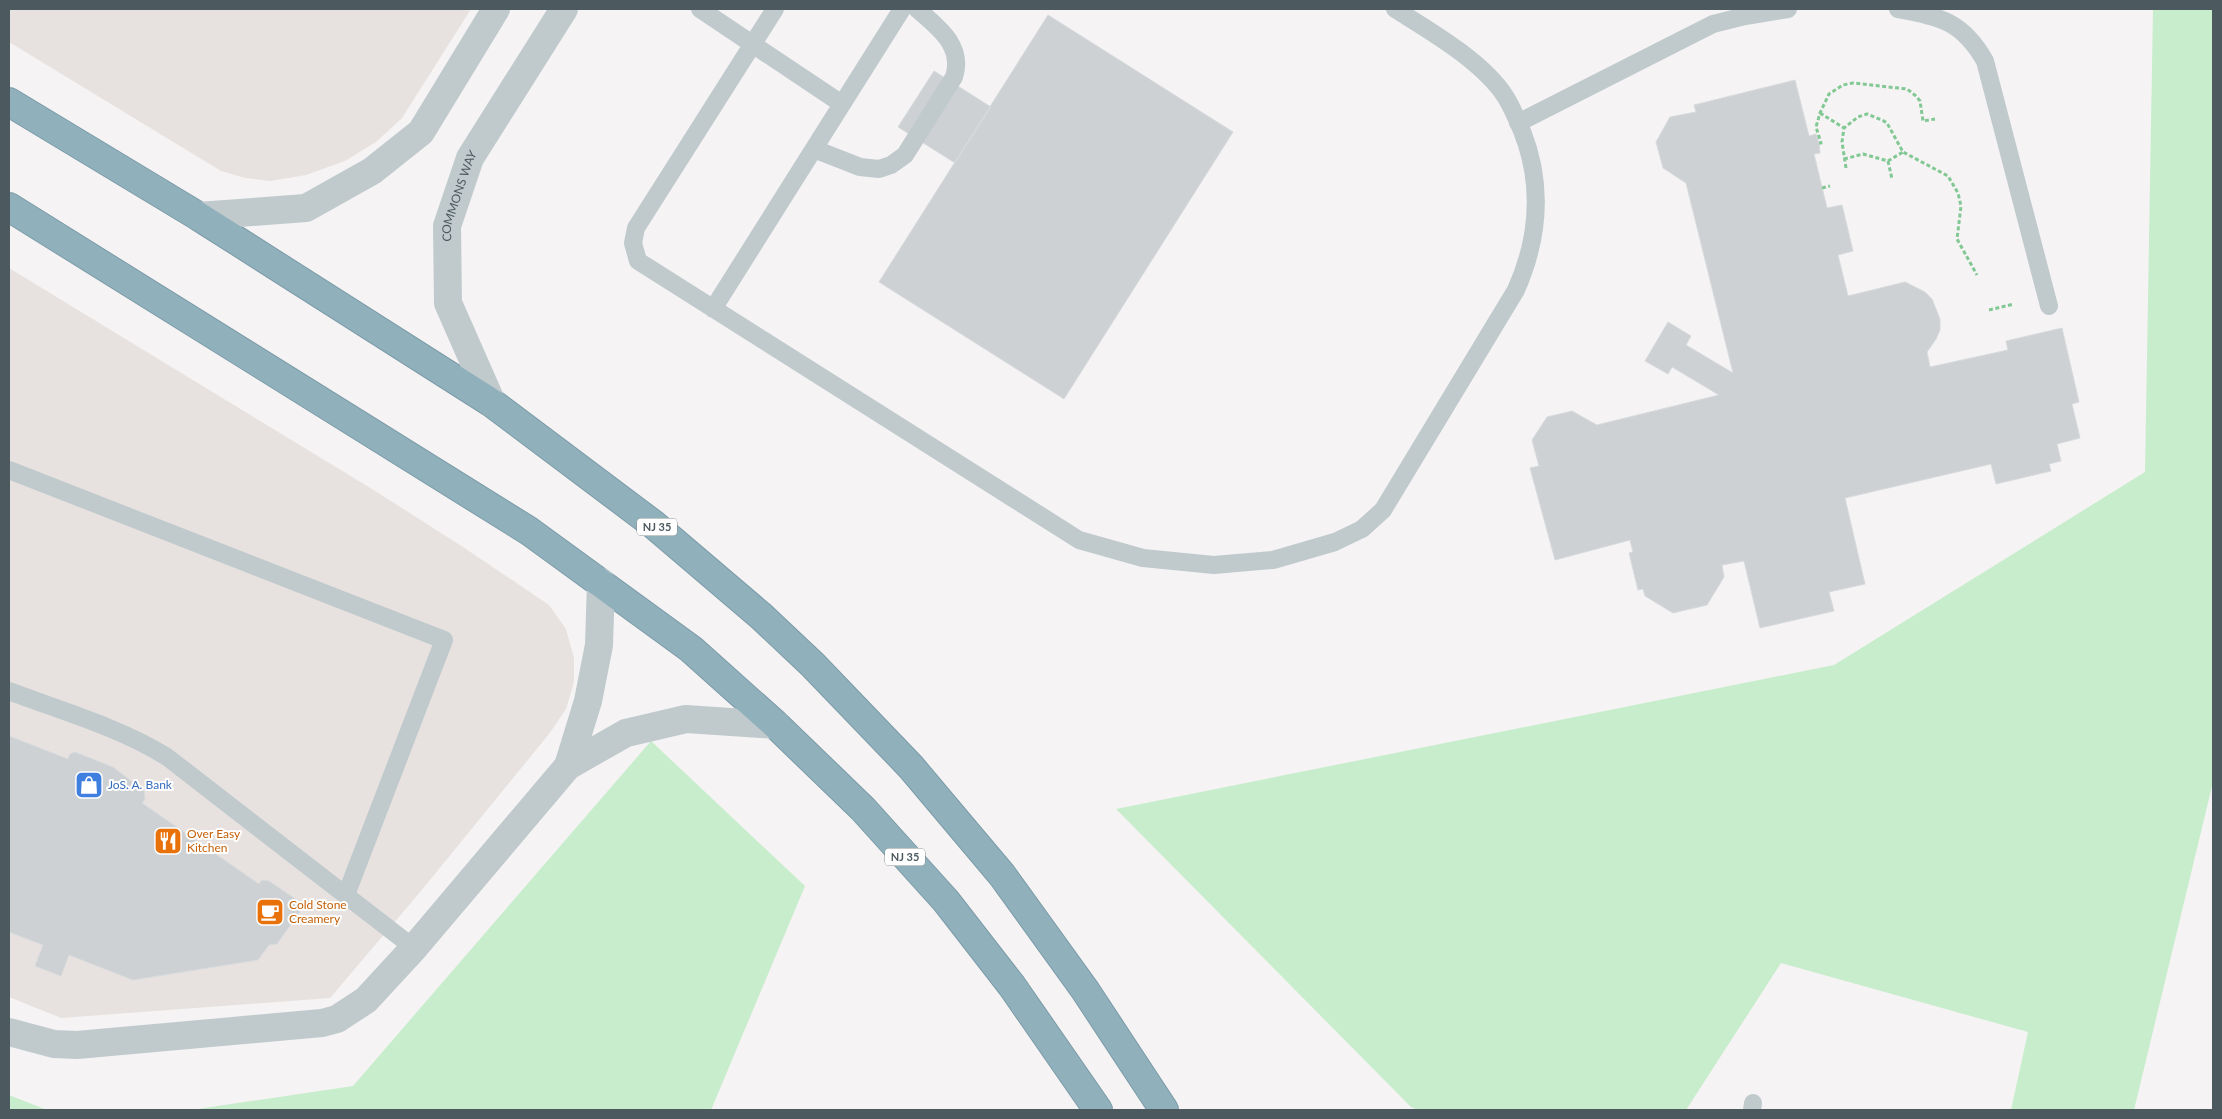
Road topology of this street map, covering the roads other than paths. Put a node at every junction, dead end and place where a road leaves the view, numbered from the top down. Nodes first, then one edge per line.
1 (496, 9) edge
2 (564, 9) edge
3 (700, 9) edge
4 (775, 9) edge
5 (902, 9) edge
6 (917, 9) edge
7 (1395, 9) edge
8 (1788, 9) edge
9 (1898, 9) edge
10 (1414, 14) edge
11 (753, 45) junction
12 (9, 102) edge
13 (842, 104) junction
14 (1518, 122) junction
15 (814, 149) junction
16 (9, 207) edge
17 (198, 216) junction
18 (2049, 306) dead end
19 (713, 309) junction
20 (492, 403) junction
21 (9, 470) edge
22 (601, 582) junction
23 (9, 691) edge
24 (776, 725) junction
25 (568, 766) junction
26 (346, 895) junction
27 (414, 948) junction
28 (9, 1032) edge
29 (1098, 1110) edge
30 (1164, 1110) edge

1 - 17 street
2 - 20 street, COMMONS WAY
3 - 11 lane
4 - 11 lane
5 - 13 lane
6 - 15 lane
7 - 10 lane
8 - 14 lane
9 - 18 lane
10 - 14 lane
11 - 13 lane
11 - 19 lane
12 - 17 highway, NJ 35
13 - 15 lane
14 - 19 lane
15 - 19 lane
16 - 22 highway, NJ 35
17 - 20 highway, NJ 35
20 - 30 highway, NJ 35
21 - 26 lane
22 - 24 highway, NJ 35
22 - 25 street
23 - 26 lane
24 - 25 street
24 - 29 highway, NJ 35
25 - 27 street
26 - 27 lane
27 - 28 street

